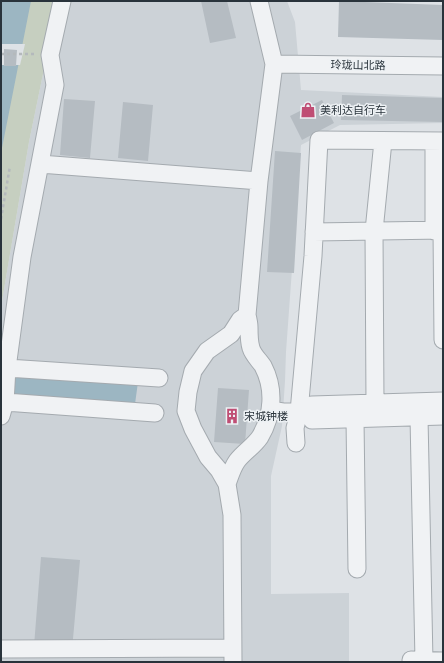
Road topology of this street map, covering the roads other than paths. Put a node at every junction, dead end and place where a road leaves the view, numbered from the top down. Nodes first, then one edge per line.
1 (62, 1) edge
2 (259, 1) edge
3 (274, 64) junction
4 (443, 66) edge
5 (383, 141) junction
6 (438, 141) edge
7 (40, 164) junction
8 (259, 181) junction
9 (374, 231) junction
10 (440, 231) edge
11 (314, 232) junction
12 (247, 315) junction
13 (443, 340) edge
14 (7, 368) junction
15 (159, 378) dead end
16 (443, 401) edge
17 (375, 403) junction
18 (3, 409) edge
19 (270, 410) junction
20 (304, 412) junction
21 (155, 414) dead end
22 (443, 416) edge
23 (419, 417) junction
24 (355, 418) junction
25 (296, 443) dead end
26 (227, 484) junction
27 (357, 569) dead end
28 (1, 649) edge
29 (232, 655) edge
30 (443, 661) edge

1 - 7 street
2 - 3 street
3 - 4 street, 玲珑山北路
3 - 8 street
5 - 6 street
5 - 9 street
5 - 11 street
6 - 10 street
7 - 8 street
7 - 14 street
8 - 12 street
9 - 10 street
9 - 11 street
9 - 17 street
10 - 13 street
11 - 20 street
12 - 19 street
12 - 26 street
14 - 15 street
14 - 18 street
16 - 17 street
17 - 20 street
18 - 21 street
19 - 20 street
19 - 26 street
20 - 24 street
20 - 25 street
22 - 23 street
23 - 24 street
23 - 30 street
24 - 27 street
26 - 29 street
28 - 29 street

